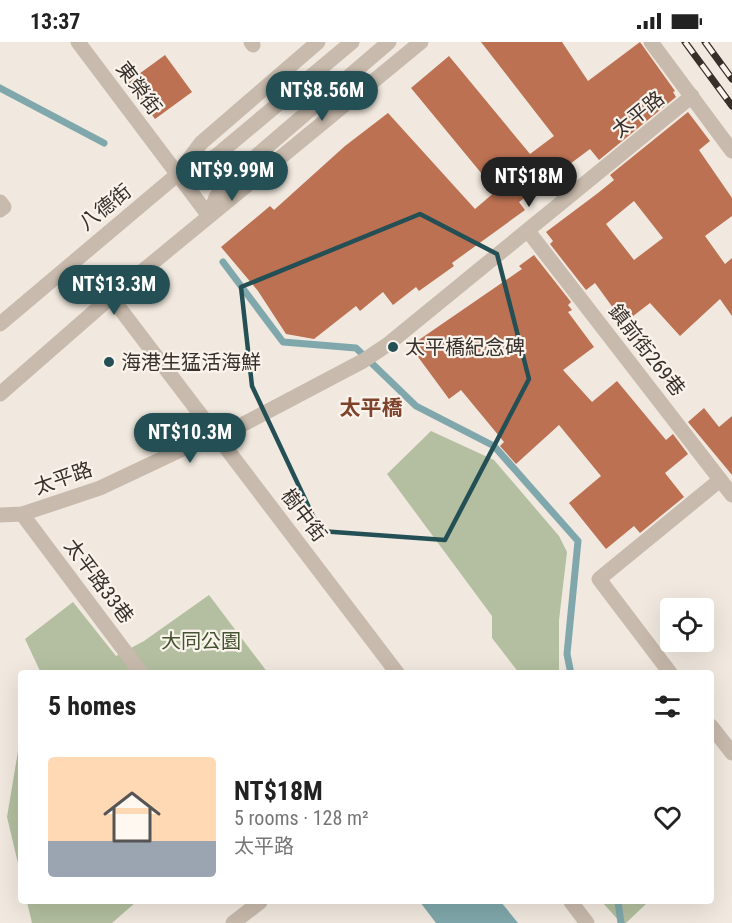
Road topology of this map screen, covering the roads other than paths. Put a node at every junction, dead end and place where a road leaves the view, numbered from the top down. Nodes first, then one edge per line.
1 (78, 42) edge
2 (318, 42) edge
3 (352, 42) edge
4 (389, 42) edge
5 (421, 42) edge
6 (651, 42) edge
7 (692, 96) junction
8 (732, 152) edge
9 (178, 174) junction
10 (0, 202) edge
11 (0, 210) edge
12 (209, 216) junction
13 (528, 231) junction
14 (111, 297) junction
15 (0, 324) edge
16 (0, 394) edge
17 (216, 434) junction
18 (720, 480) junction
19 (732, 495) edge
20 (22, 514) junction
21 (0, 515) edge
22 (139, 670) edge
23 (395, 670) edge
24 (668, 670) edge
25 (714, 730) edge
26 (732, 753) edge
27 (257, 904) edge
28 (573, 904) edge
29 (233, 923) edge
30 (587, 923) edge

1 - 9 street, 東榮街
2 - 9 street
3 - 9 street, 八德街
4 - 12 street
5 - 12 street
6 - 7 street
7 - 8 street
7 - 13 street, 太平路
9 - 12 street, 東榮街
9 - 15 street, 八德街
10 - 11 street
12 - 14 street
13 - 17 street, 太平路
13 - 18 street, 鎮前街269巷
14 - 16 street
14 - 17 street, 樹中街
17 - 20 street, 太平路
17 - 23 street, 樹中街
18 - 19 street, 鎮前街269巷
18 - 24 street
20 - 21 street, 太平路
20 - 22 street, 太平路33巷
25 - 26 street
27 - 29 street
28 - 30 street

